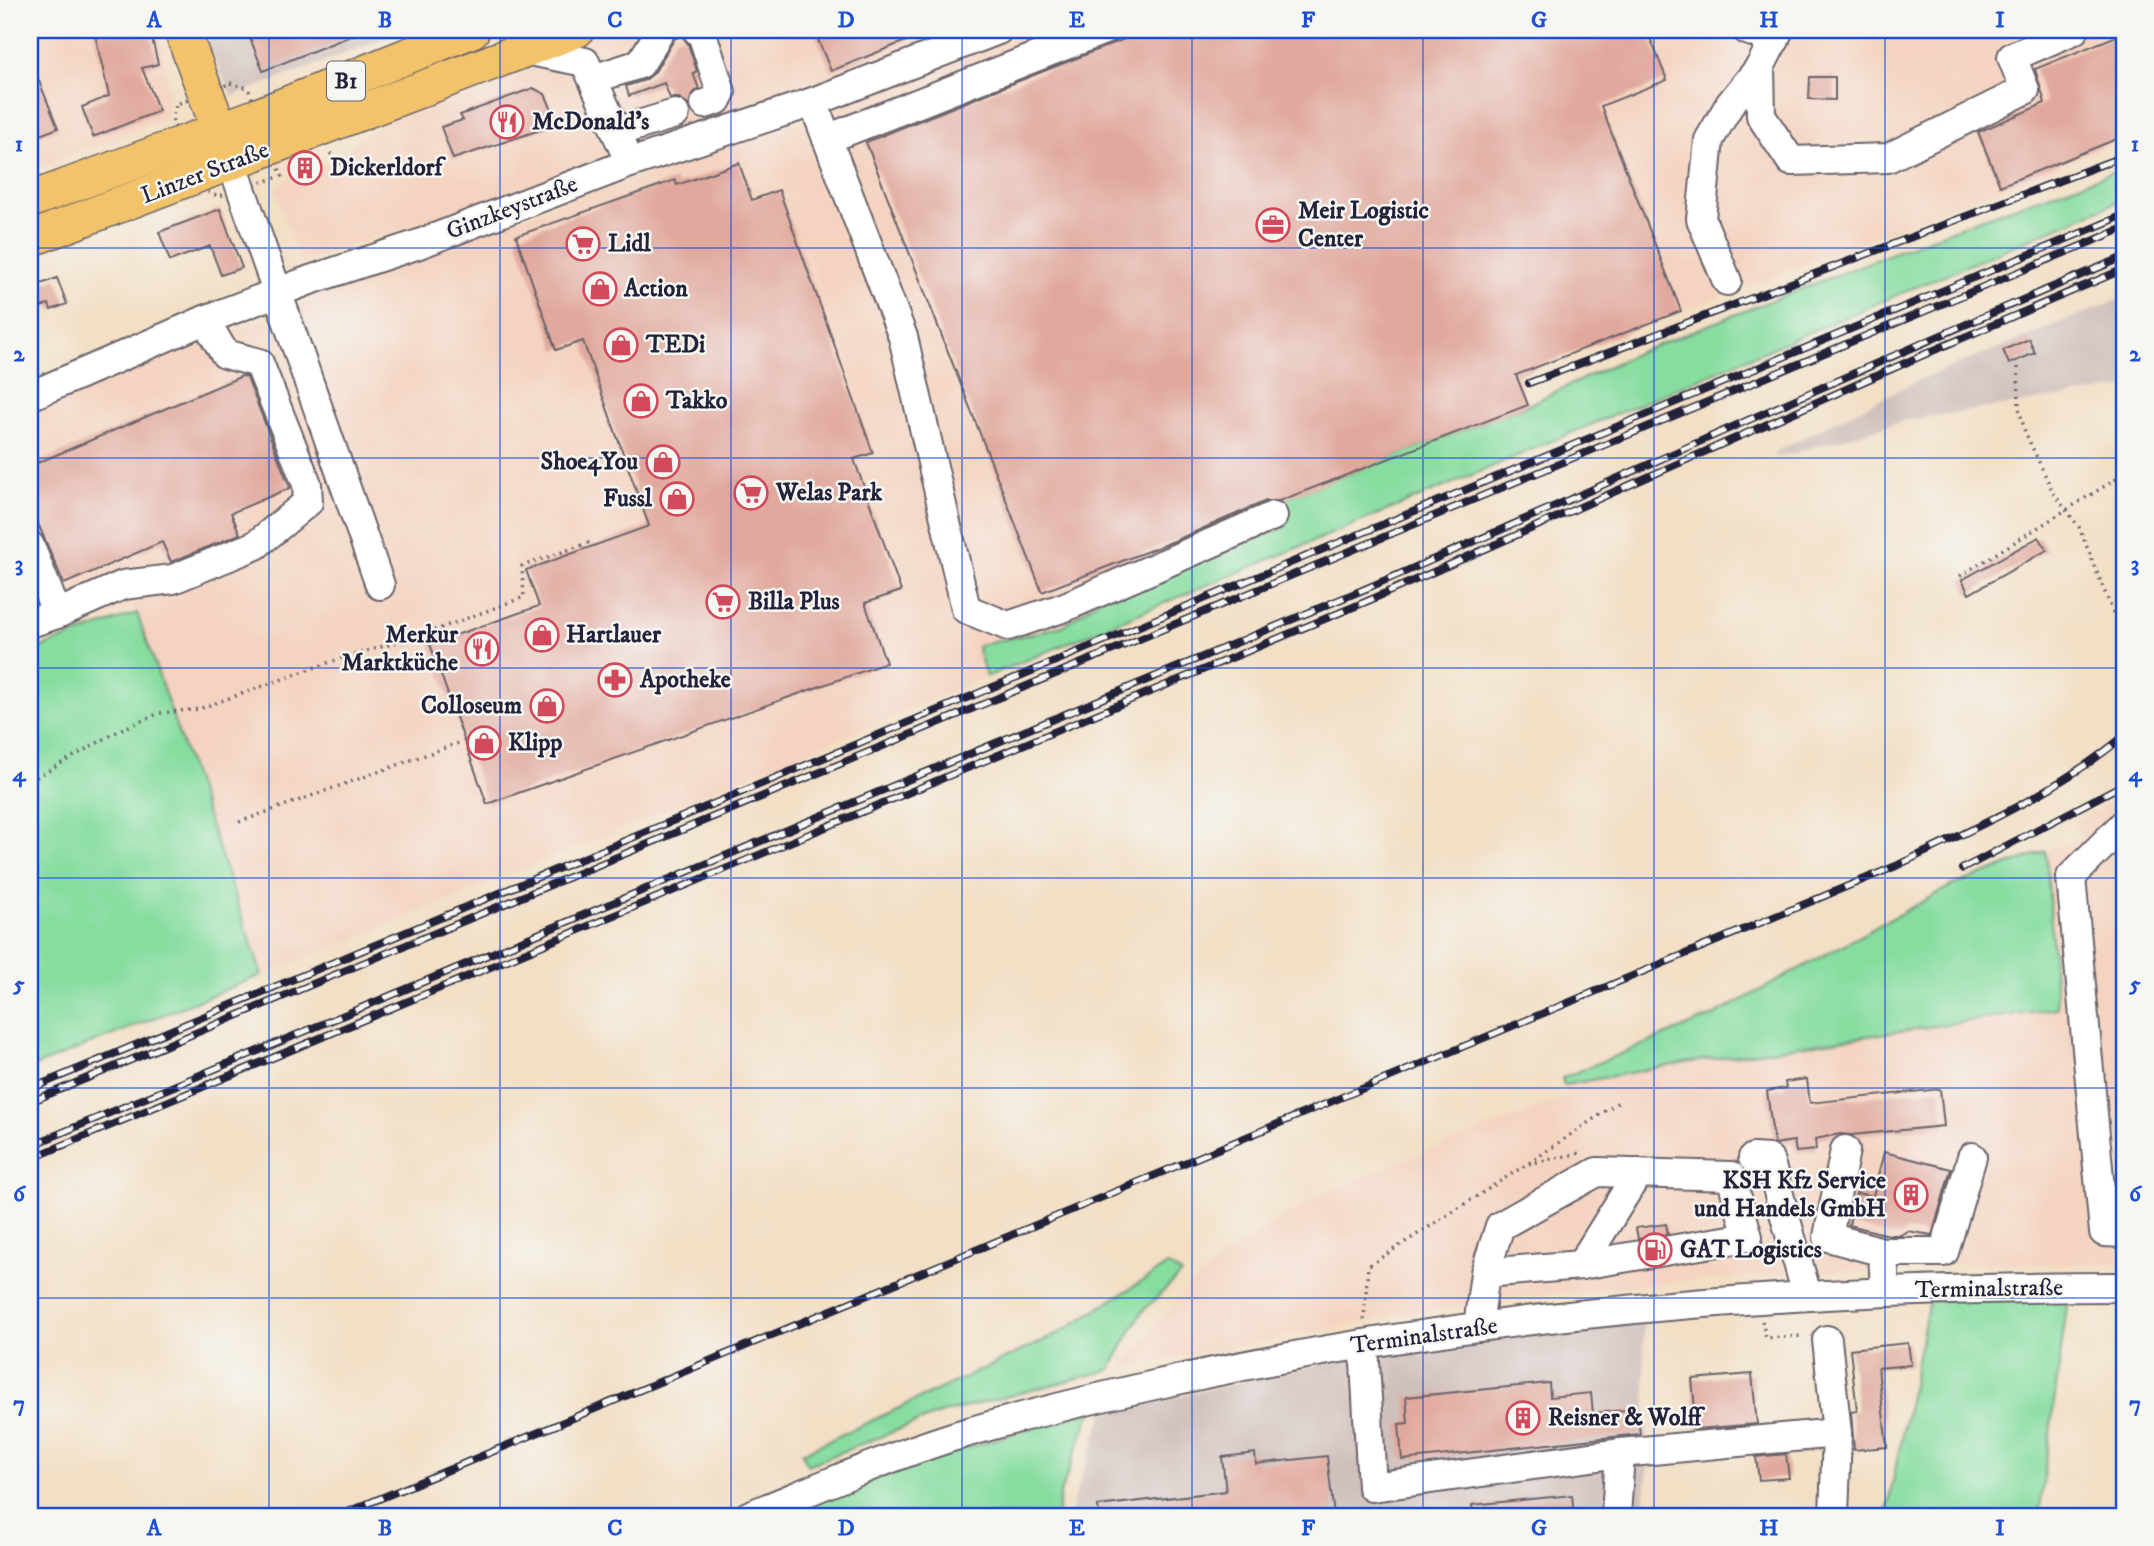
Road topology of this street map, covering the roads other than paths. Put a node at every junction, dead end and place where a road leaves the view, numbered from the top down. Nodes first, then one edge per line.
1 (181, 30) edge
2 (472, 30) edge
3 (576, 30) edge
4 (661, 30) edge
5 (697, 30) edge
6 (998, 30) edge
7 (1104, 30) edge
8 (1746, 30) edge
9 (2074, 30) edge
10 (1777, 35) edge
11 (525, 50) junction
12 (1760, 68) junction
13 (593, 79) junction
14 (813, 102) junction
15 (705, 104) dead end
16 (675, 114) dead end
17 (219, 130) junction
18 (615, 132) junction
19 (827, 139) junction
20 (232, 163) junction
21 (630, 163) junction
22 (30, 200) edge
23 (30, 239) edge
24 (1727, 281) dead end
25 (279, 292) junction
26 (205, 320) junction
27 (30, 396) edge
28 (1273, 516) dead end
29 (30, 546) edge
30 (380, 585) dead end
31 (57, 614) junction
32 (30, 623) edge
33 (2124, 824) edge
34 (1845, 1150) dead end
35 (1972, 1157) dead end
36 (1753, 1158) dead end
37 (1638, 1173) junction
38 (2124, 1233) edge
39 (1883, 1252) junction
40 (1581, 1265) junction
41 (1485, 1273) junction
42 (2124, 1287) edge
43 (1885, 1291) junction
44 (1807, 1295) junction
45 (1478, 1327) junction
46 (1827, 1340) road end
47 (1364, 1344) junction
48 (1837, 1433) junction
49 (1620, 1453) junction
50 (748, 1516) edge
51 (1616, 1516) edge
52 (1834, 1516) edge

1 - 17 main road
2 - 17 main road, Linzer Straße / B1
3 - 11 main road, Linzer Straße / B1
4 - 13 street
5 - 15 street
6 - 14 street, Ginzkeystraße
7 - 19 street
8 - 10 street
9 - 12 street
10 - 12 street
11 - 13 street
11 - 20 main road, Linzer Straße / B1
12 - 24 street
13 - 18 street
14 - 19 street
14 - 21 street, Ginzkeystraße
16 - 18 street
17 - 20 main road
17 - 22 main road, Linzer Straße / B1
18 - 21 street
19 - 28 street
20 - 23 main road, Linzer Straße / B1
20 - 25 street
21 - 25 street, Ginzkeystraße
25 - 26 street, Ginzkeystraße
25 - 30 street
26 - 27 street, Ginzkeystraße
26 - 31 street
29 - 31 street
31 - 32 street
33 - 38 street
34 - 39 street
35 - 39 street
36 - 44 street
37 - 40 street
37 - 40 street
37 - 41 street
39 - 43 street
40 - 41 street
41 - 45 street
42 - 43 street, Terminalstraße
43 - 44 street, Terminalstraße
44 - 45 street, Terminalstraße
45 - 47 street, Terminalstraße
46 - 48 street
47 - 49 street
47 - 50 street, Terminalstraße
48 - 49 street
48 - 52 street
49 - 51 street

